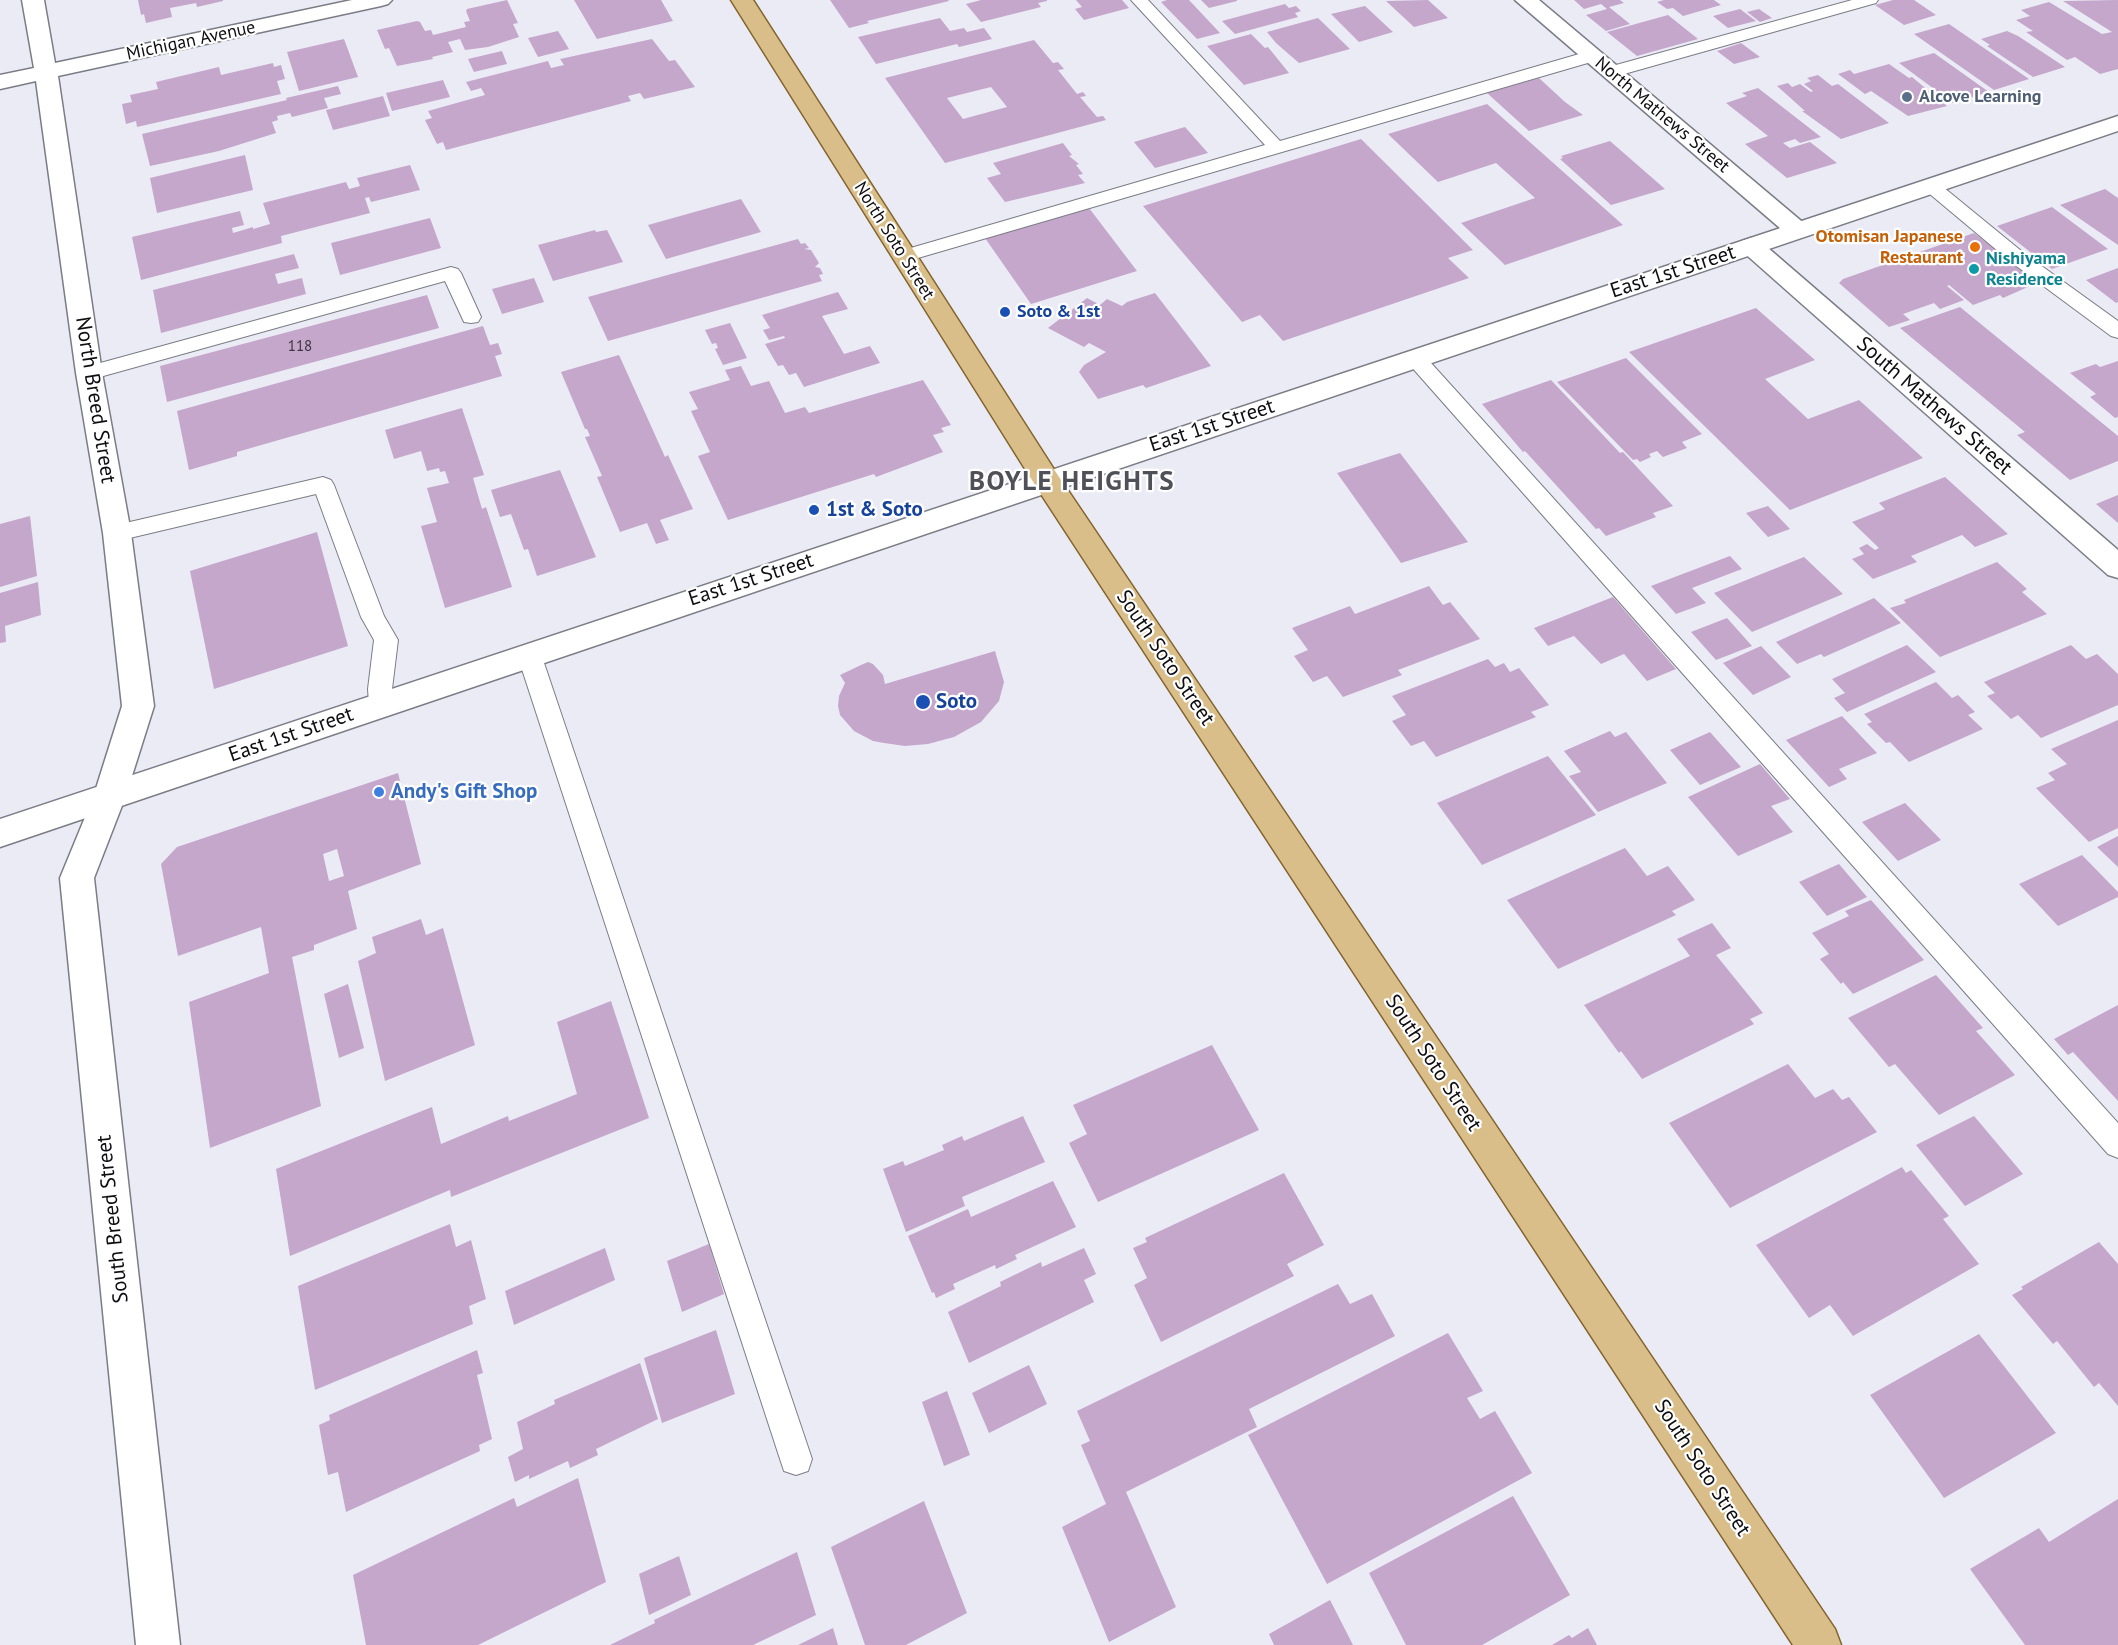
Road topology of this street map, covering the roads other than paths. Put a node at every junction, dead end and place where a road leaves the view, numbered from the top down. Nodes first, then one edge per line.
1 (33, 0) edge
2 (381, 0) edge
3 (742, 0) edge
4 (1139, 0) edge
5 (1526, 0) edge
6 (1870, 0) edge
7 (1592, 56) junction
8 (46, 72) junction
9 (1611, 72) junction
10 (0, 82) edge
11 (2118, 123) edge
12 (1276, 147) junction
13 (1931, 186) junction
14 (1797, 230) junction
15 (1751, 246) junction
16 (904, 256) junction
17 (471, 316) dead end
18 (2118, 331) edge
19 (1415, 358) junction
20 (89, 372) junction
21 (1047, 481) junction
22 (117, 533) junction
23 (2118, 567) edge
24 (529, 654) junction
25 (381, 703) junction
26 (109, 798) junction
27 (0, 833) edge
28 (2118, 1144) edge
29 (796, 1459) dead end
30 (158, 1645) edge
31 (1819, 1645) edge

1 - 8 street, North Breed Street
2 - 8 street, Michigan Avenue
3 - 16 main road, North Soto Street
4 - 12 lane
5 - 7 street, North Mathews Street
6 - 9 lane
7 - 9 street, North Mathews Street
7 - 12 lane
8 - 10 street, Michigan Avenue
8 - 20 street, North Breed Street
9 - 14 street, North Mathews Street
11 - 13 street, East 1st Street
12 - 16 lane
13 - 14 street, East 1st Street
13 - 18 lane
14 - 15 street, East 1st Street
15 - 19 street, East 1st Street
15 - 23 street, South Mathews Street
16 - 21 main road, North Soto Street
17 - 20 lane
19 - 21 street, East 1st Street
19 - 28 lane
20 - 22 street, North Breed Street
21 - 24 street, East 1st Street
21 - 31 main road, South Soto Street
22 - 25 lane
22 - 26 street, North Breed Street
24 - 25 street, East 1st Street
24 - 29 lane
25 - 26 street, East 1st Street
26 - 27 street, East 1st Street
26 - 30 street, South Breed Street

